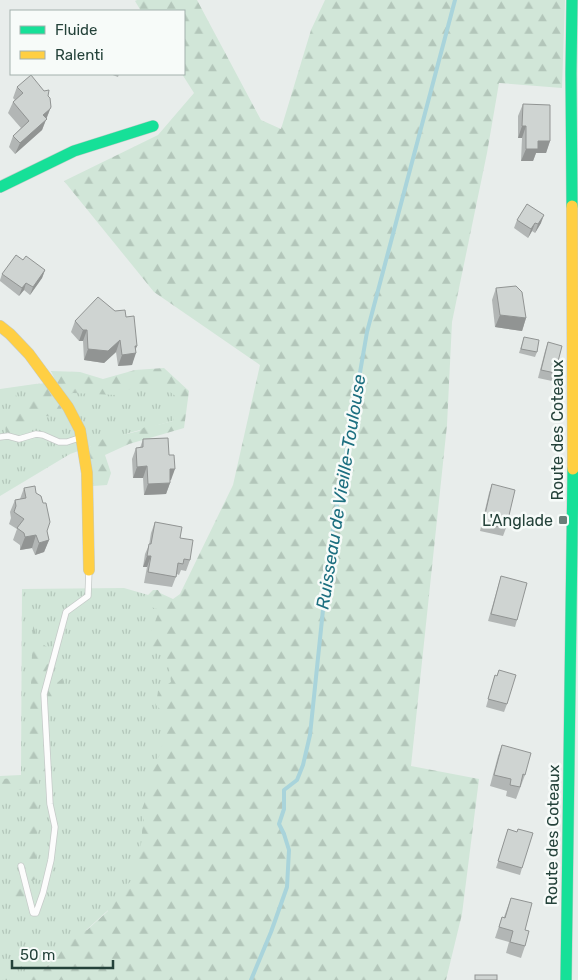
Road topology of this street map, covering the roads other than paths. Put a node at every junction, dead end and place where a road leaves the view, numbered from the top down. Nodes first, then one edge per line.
1 (572, 0) edge
2 (153, 126) dead end
3 (0, 187) edge
4 (0, 326) edge
5 (81, 437) junction
6 (1, 438) edge
7 (89, 570) joint
8 (20, 866) dead end
9 (566, 980) edge

1 - 9 street, Route des Coteaux
2 - 3 street
4 - 5 street
5 - 6 lane
5 - 7 street
7 - 8 lane

